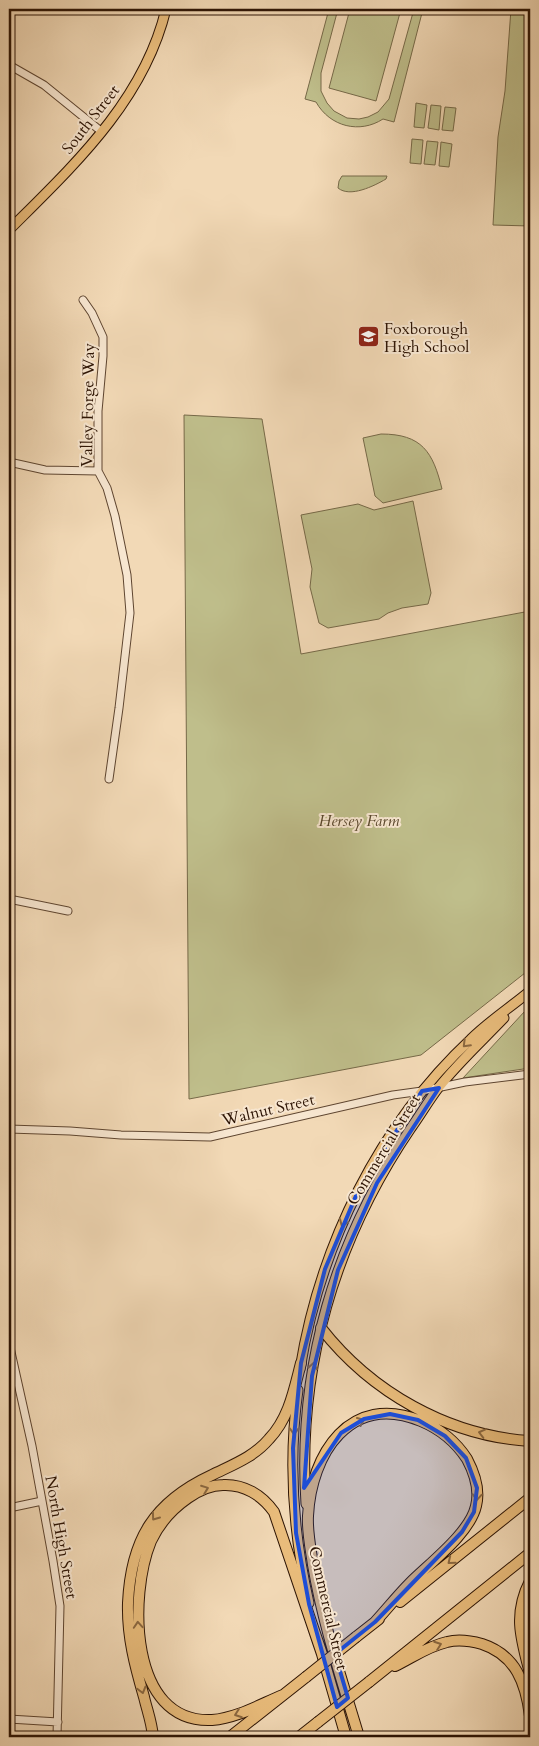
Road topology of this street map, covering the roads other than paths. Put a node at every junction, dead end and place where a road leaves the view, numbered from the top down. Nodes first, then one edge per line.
1 (166, 9) edge
2 (9, 65) edge
3 (102, 132) junction
4 (9, 230) edge
5 (83, 300) dead end
6 (9, 462) edge
7 (98, 471) junction
8 (108, 779) dead end
9 (9, 899) edge
10 (68, 911) dead end
11 (530, 1074) edge
12 (439, 1088) junction
13 (422, 1091) junction
14 (9, 1129) edge
15 (321, 1328) junction
16 (9, 1343) edge
17 (301, 1363) junction
18 (530, 1441) edge
19 (530, 1498) edge
20 (42, 1501) junction
21 (9, 1508) edge
22 (308, 1519) junction
23 (530, 1553) edge
24 (530, 1581) edge
25 (375, 1622) junction
26 (322, 1654) junction
27 (530, 1673) edge
28 (378, 1674) junction
29 (283, 1695) junction
30 (530, 1716) edge
31 (9, 1719) edge
32 (58, 1722) junction
33 (358, 1735) edge
34 (57, 1737) edge
35 (153, 1737) edge
36 (230, 1737) edge
37 (299, 1737) edge
38 (346, 1737) edge

1 - 3 main road, South Street
2 - 3 street
3 - 4 main road, South Street
5 - 7 street, Valley Forge Way
6 - 7 street
7 - 8 street, Valley Forge Way
9 - 10 street
11 - 12 street, Walnut Street
12 - 13 street, Walnut Street
12 -> 13 main road, Commercial Street
12 - 15 main road, Commercial Street
13 - 14 street, Walnut Street
13 -> 17 main road, Commercial Street
18 -> 15 highway
22 -> 15 main road, Commercial Street
16 - 20 street, North High Street
17 -> 26 main road, Commercial Street
17 -> 35 highway
19 -> 25 highway
20 - 21 street
20 - 32 street, North High Street
22 -> 25 highway
22 - 33 highway, Commercial Street
23 - 28 highway
24 - 27 highway
25 - 29 highway, bridge
29 -> 26 highway
26 - 38 highway, Commercial Street
28 -> 30 highway
28 - 37 highway, bridge
29 - 36 highway
31 - 32 street
32 - 34 street, North High Street

